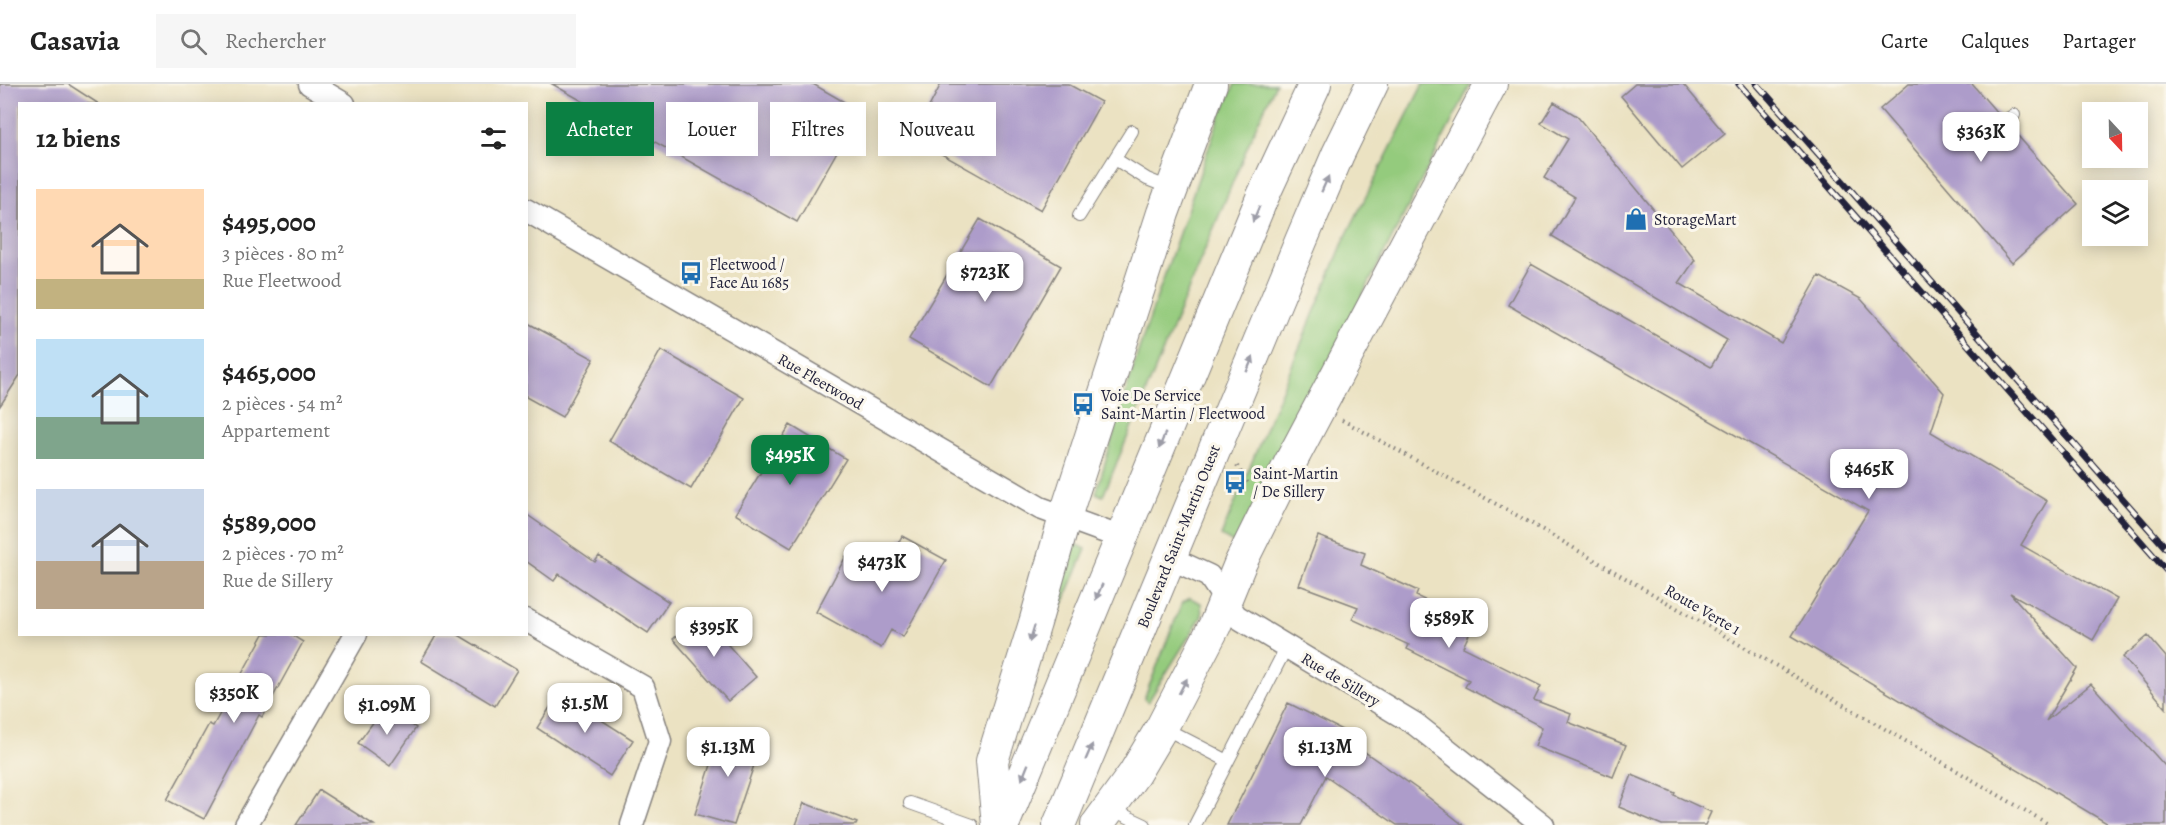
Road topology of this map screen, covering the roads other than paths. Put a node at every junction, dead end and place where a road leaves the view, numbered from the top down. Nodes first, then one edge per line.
1 (310, 84) edge
2 (1211, 84) edge
3 (1315, 84) edge
4 (1372, 84) edge
5 (1491, 84) edge
6 (341, 102) edge
7 (1132, 131) dead end
8 (1115, 159) junction
9 (1172, 189) junction
10 (528, 211) edge
11 (1079, 216) dead end
12 (1065, 517) junction
13 (1122, 538) junction
14 (1170, 558) junction
15 (1226, 600) junction
16 (528, 621) edge
17 (355, 636) edge
18 (1287, 646) junction
19 (1162, 727) junction
20 (1228, 760) junction
21 (910, 803) dead end
22 (1104, 817) edge
23 (246, 825) edge
24 (632, 825) edge
25 (972, 825) edge
26 (998, 825) edge
27 (1003, 825) edge
28 (1059, 825) edge
29 (1144, 825) edge
30 (1195, 825) edge
31 (1543, 825) edge

1 - 6 street
2 - 9 main road
3 -> 13 main road
14 -> 4 main road, Boulevard Saint-Martin Ouest
5 - 15 main road
7 - 8 lane
8 - 9 lane
8 - 11 lane
9 - 12 main road
10 - 12 street, Rue Fleetwood
12 - 13 street, Rue Fleetwood
12 -> 26 main road
13 -> 27 main road
14 - 15 street, Rue de Sillery
28 -> 14 main road, Boulevard Saint-Martin Ouest
15 - 18 street, Rue de Sillery
19 -> 15 main road
16 - 24 street
17 - 23 street
18 - 20 lane
18 - 31 street, Rue de Sillery
19 - 20 lane
19 - 22 main road
20 - 30 lane
21 - 25 lane
22 - 29 lane

